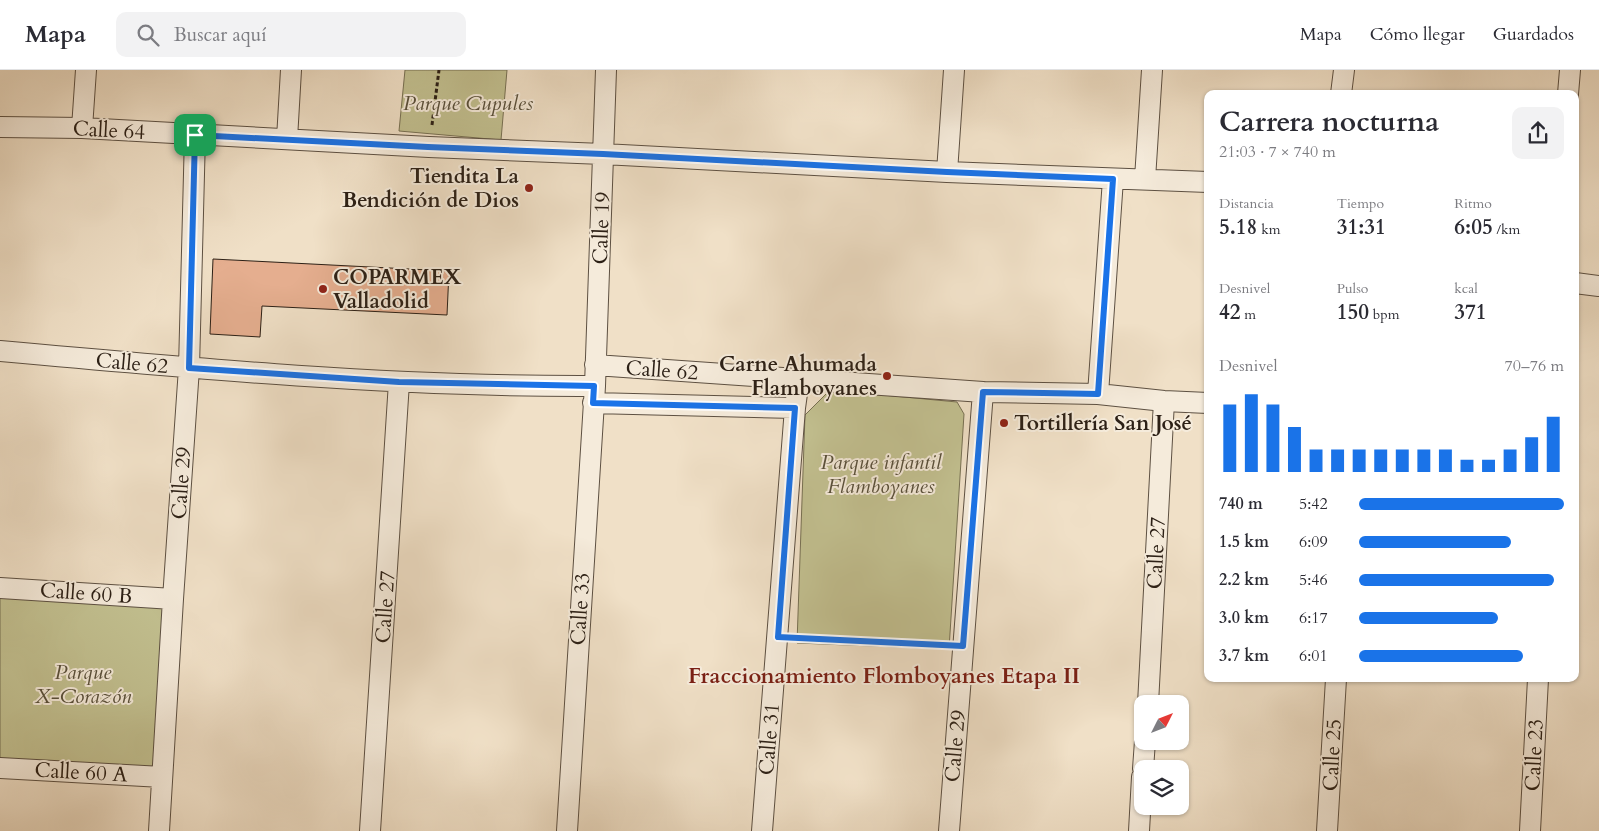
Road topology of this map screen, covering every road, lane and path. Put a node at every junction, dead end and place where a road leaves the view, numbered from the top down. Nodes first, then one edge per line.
1 (86, 70) edge
2 (291, 70) edge
3 (439, 70) edge
4 (606, 70) edge
5 (954, 70) edge
6 (1152, 70) edge
7 (1344, 70) edge
8 (1570, 70) edge
9 (1342, 90) edge
10 (1568, 90) edge
11 (0, 127) edge
12 (82, 128) junction
13 (195, 135) junction
14 (287, 140) junction
15 (428, 147) junction
16 (603, 154) junction
17 (947, 172) junction
18 (1113, 179) junction
19 (1145, 179) junction
20 (1204, 182) edge
21 (1579, 284) edge
22 (1599, 286) edge
23 (0, 351) edge
24 (595, 365) junction
25 (189, 368) junction
26 (799, 379) junction
27 (399, 382) junction
28 (983, 392) junction
29 (1098, 394) junction
30 (594, 395) junction
31 (1164, 401) junction
32 (1204, 403) edge
33 (795, 408) junction
34 (0, 588) edge
35 (173, 599) junction
36 (778, 637) junction
37 (963, 646) junction
38 (1336, 682) edge
39 (1538, 682) edge
40 (1148, 695) edge
41 (0, 768) edge
42 (162, 777) junction
43 (1140, 815) edge
44 (158, 831) edge
45 (370, 831) edge
46 (566, 831) edge
47 (762, 831) edge
48 (949, 831) edge
49 (1139, 831) edge
50 (1327, 831) edge
51 (1530, 831) edge

1 - 12 street
2 - 14 street
3 - 15 path
4 - 16 street, Calle 19
5 - 17 street
6 - 19 street
7 - 9 street
8 - 10 street
11 - 12 street, Calle 64
12 - 13 street, Calle 64
13 - 14 street, Calle 64
13 - 25 street, Calle 29
14 - 15 street, Calle 64
15 - 16 street, Calle 64
16 - 17 street, Calle 64
16 - 24 street, Calle 19
17 - 18 street, Calle 64
18 - 19 street, Calle 64
18 - 29 street
19 - 20 street, Calle 64
21 - 22 street
23 - 25 street, Calle 62
24 - 26 street, Calle 62
24 - 30 street, Calle 19
25 - 27 street, Calle 62
25 - 35 street, Calle 29
26 - 28 street, Calle 62
26 - 33 street, Calle 31
27 - 30 street, Calle 62
27 - 45 street, Calle 27
28 - 29 street, Calle 62
28 - 37 street, Calle 29
29 - 31 street, Calle 62
30 - 33 street, Calle 62
30 - 46 street, Calle 33
31 - 32 street, Calle 62
31 - 40 street, Calle 27
33 - 36 street, Calle 31
34 - 35 street, Calle 60 B
35 - 42 street, Calle 29
36 - 37 path
36 - 47 street, Calle 31
37 - 48 street, Calle 29
38 - 50 street, Calle 25
39 - 51 street, Calle 23
41 - 42 street, Calle 60 A
42 - 44 street, Calle 29
43 - 49 street

